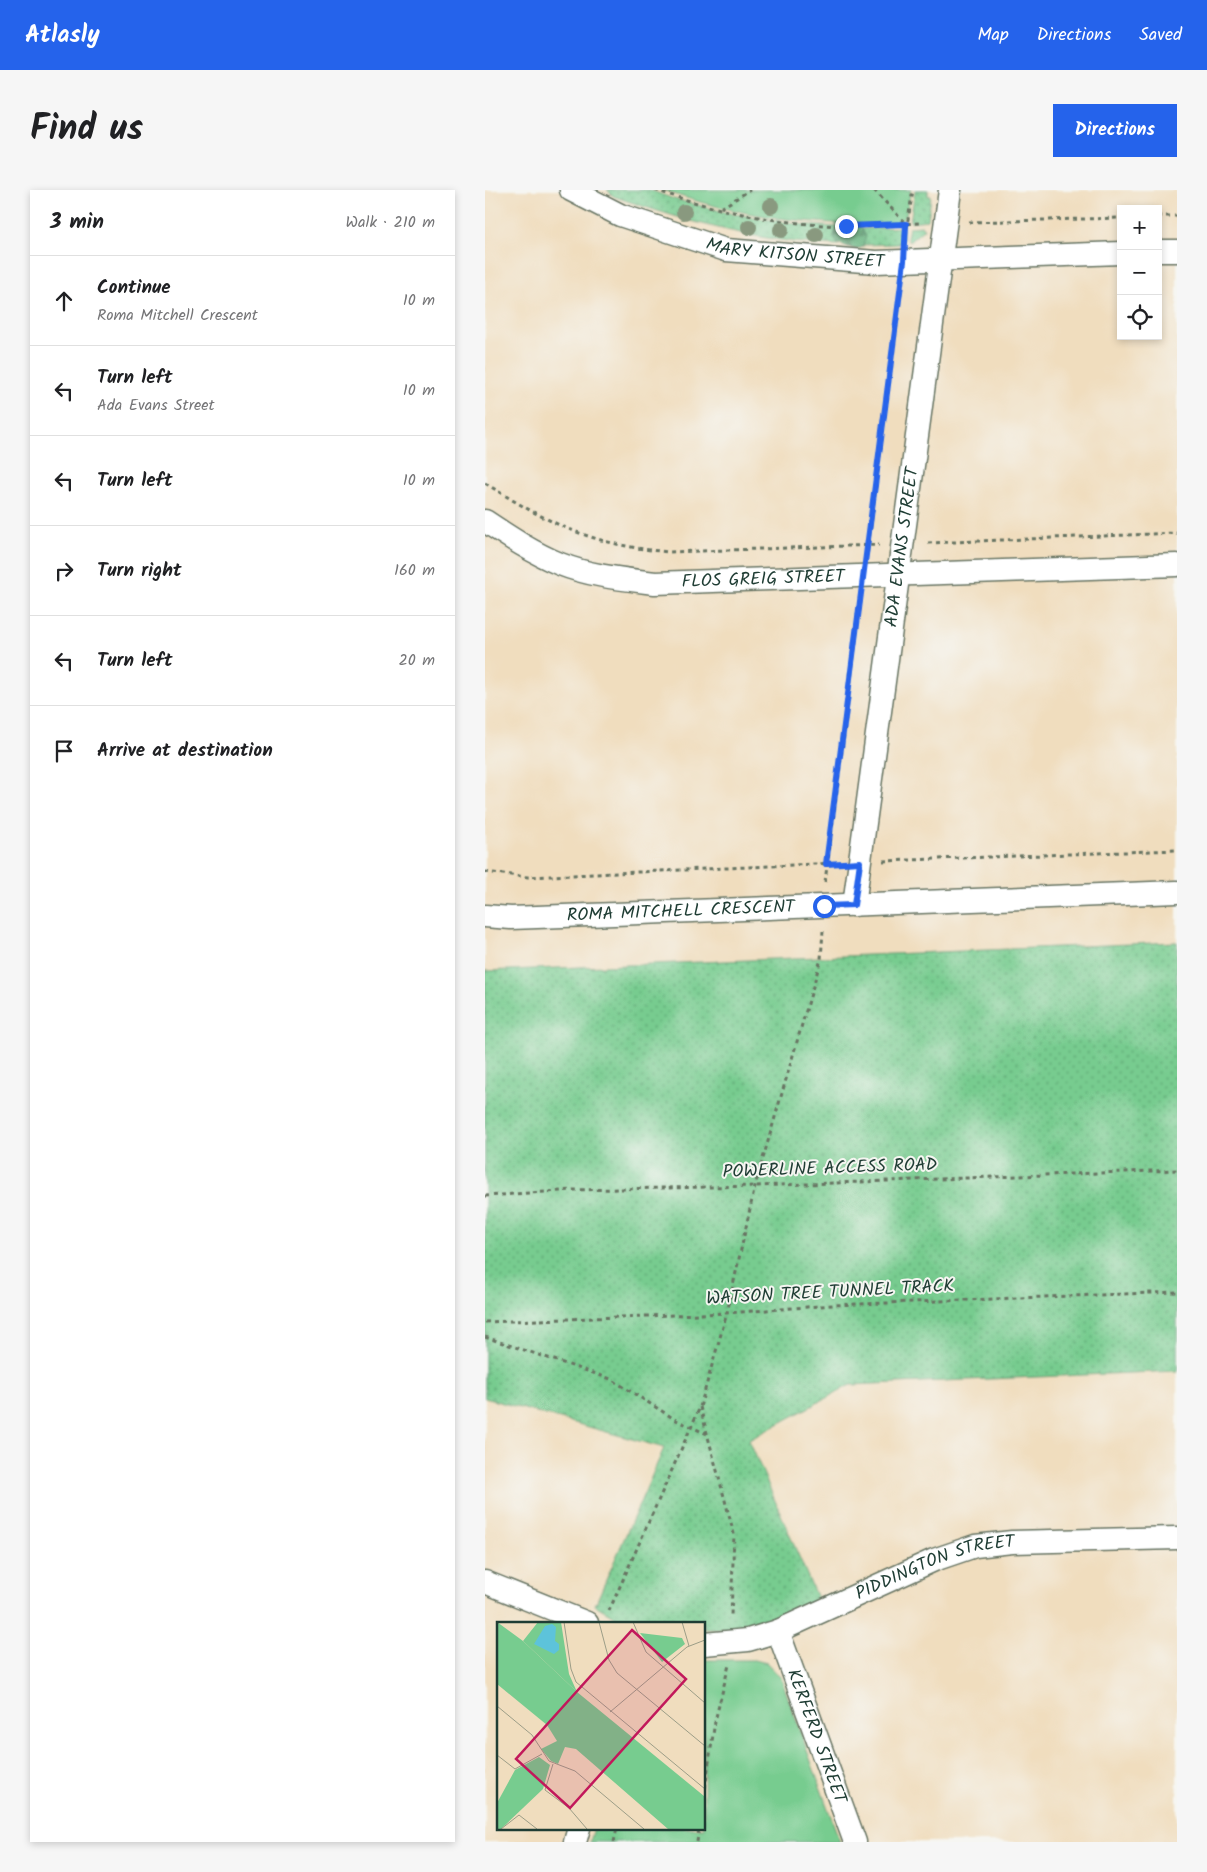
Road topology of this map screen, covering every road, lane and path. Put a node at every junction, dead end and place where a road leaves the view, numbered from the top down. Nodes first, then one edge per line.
1 (571, 190) edge
2 (655, 190) edge
3 (750, 190) edge
4 (874, 190) edge
5 (913, 190) edge
6 (950, 190) edge
7 (720, 208) junction
8 (1162, 216) edge
9 (1177, 216) edge
10 (1117, 218) edge
11 (945, 223) junction
12 (906, 224) junction
13 (1162, 251) edge
14 (1177, 251) edge
15 (1117, 253) edge
16 (941, 260) junction
17 (904, 261) junction
18 (485, 483) edge
19 (485, 521) edge
20 (669, 552) dead end
21 (1177, 565) edge
22 (898, 575) junction
23 (864, 576) junction
24 (1177, 850) edge
25 (860, 862) junction
26 (826, 864) junction
27 (485, 872) edge
28 (1177, 892) edge
29 (854, 905) junction
30 (485, 916) edge
31 (821, 959) dead end
32 (1177, 1170) edge
33 (755, 1186) junction
34 (485, 1196) edge
35 (1177, 1292) edge
36 (727, 1313) junction
37 (485, 1322) edge
38 (485, 1337) edge
39 (700, 1407) junction
40 (691, 1427) junction
41 (707, 1434) junction
42 (1177, 1538) edge
43 (485, 1582) edge
44 (597, 1619) edge
45 (778, 1631) junction
46 (705, 1644) edge
47 (730, 1644) junction
48 (705, 1789) edge
49 (855, 1842) edge

1 - 17 street, MARY KITSON STREET
2 - 7 path
3 - 7 path
4 - 12 path
5 - 12 path
6 - 11 street, ADA EVANS STREET
7 - 12 path
8 - 9 path
10 - 11 path
11 - 12 path
11 - 16 street, ADA EVANS STREET
12 - 17 path
13 - 14 street
15 - 16 street, MARY KITSON STREET
16 - 17 street, MARY KITSON STREET
16 - 22 street, ADA EVANS STREET
17 - 23 path
18 - 20 path
19 - 23 street, FLOS GREIG STREET
21 - 22 street, FLOS GREIG STREET
22 - 23 street, FLOS GREIG STREET
22 - 25 street, ADA EVANS STREET
23 - 26 path
24 - 25 path
25 - 26 path
25 - 29 street, ADA EVANS STREET
26 - 27 path
28 - 29 street, ROMA MITCHELL CRESCENT
29 - 30 street, ROMA MITCHELL CRESCENT
31 - 33 path
32 - 33 path, POWERLINE ACCESS ROAD
33 - 34 path, POWERLINE ACCESS ROAD
33 - 36 path
35 - 36 path, WATSON TREE TUNNEL TRACK
36 - 37 path, WATSON TREE TUNNEL TRACK
36 - 39 path
38 - 40 path
39 - 40 path
39 - 41 path
40 - 41 path
40 - 44 path
41 - 47 path
42 - 45 street, PIDDINGTON STREET
43 - 44 street
45 - 47 street, PIDDINGTON STREET
45 - 49 street, KERFERD STREET
46 - 47 street, PIDDINGTON STREET
47 - 48 path

